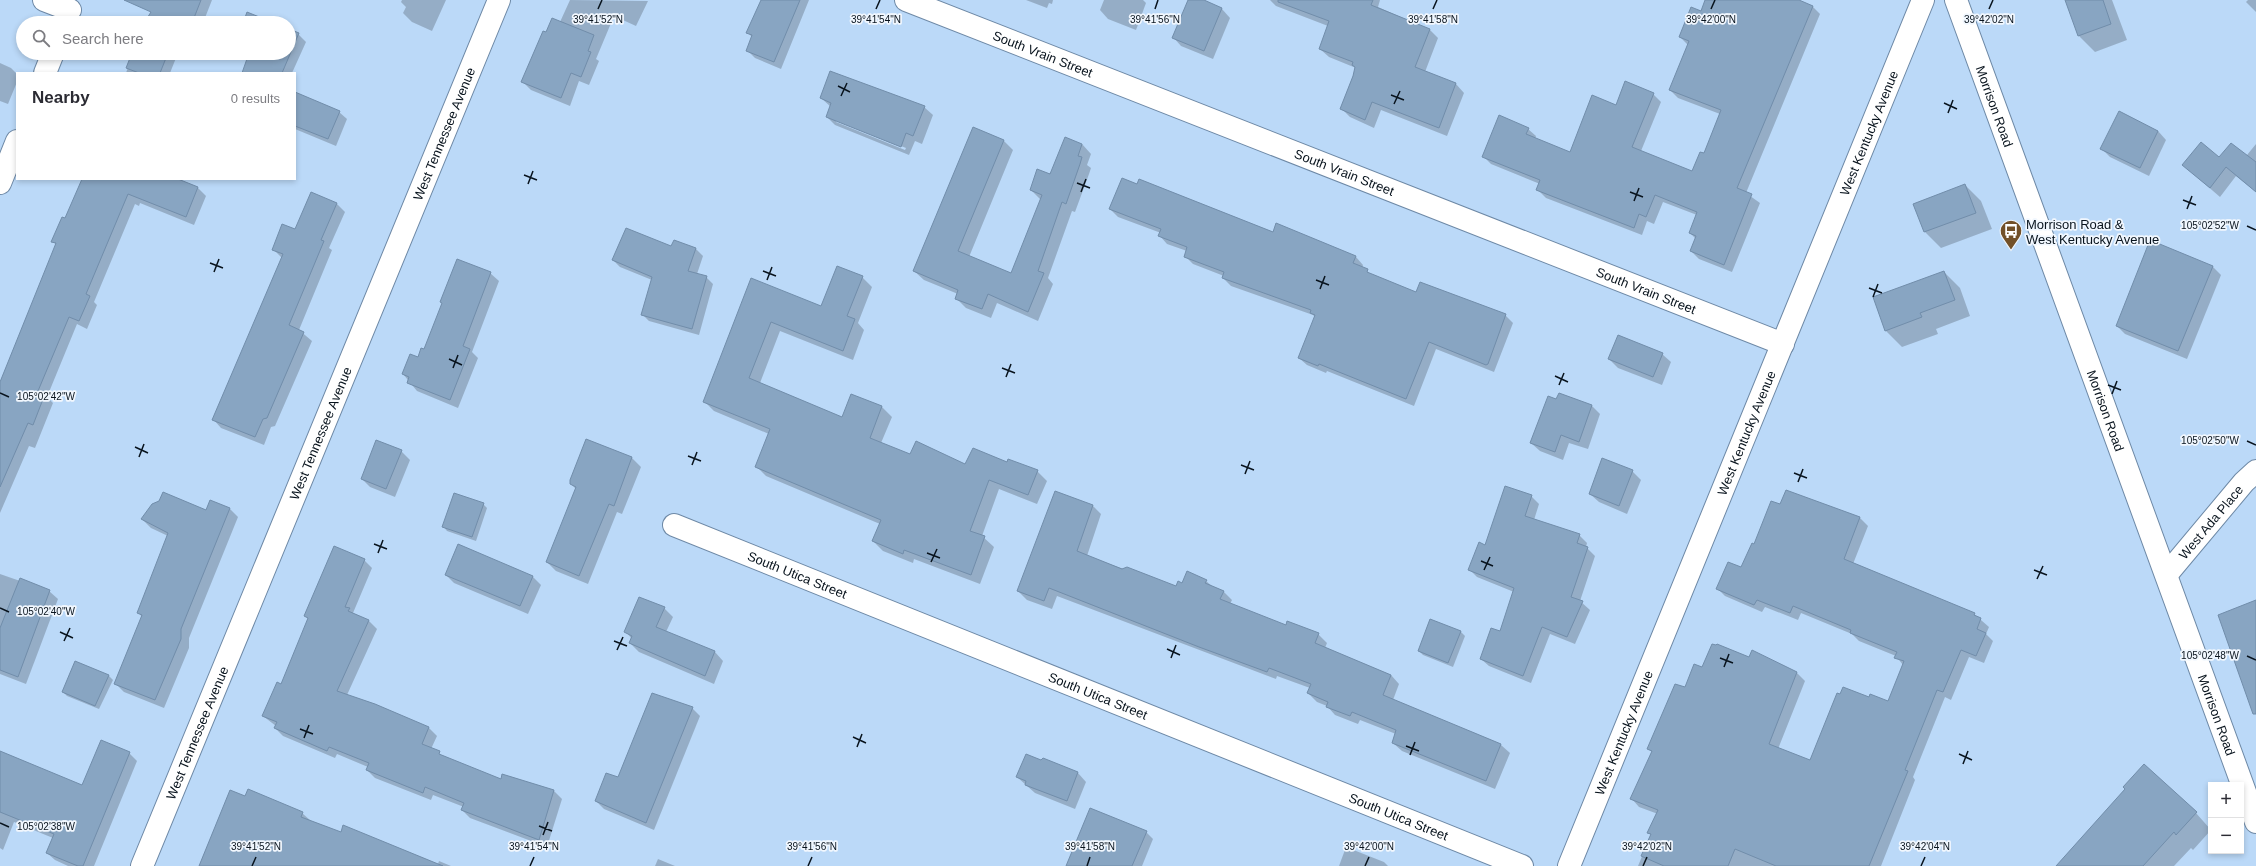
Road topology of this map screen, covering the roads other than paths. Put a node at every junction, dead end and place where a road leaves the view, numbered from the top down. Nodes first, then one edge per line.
1 (44, 0) edge
2 (499, 0) edge
3 (906, 0) edge
4 (1923, 0) edge
5 (1956, 0) edge
6 (70, 11) edge
7 (50, 60) edge
8 (45, 72) edge
9 (16, 143) edge
10 (0, 183) edge
11 (1783, 344) junction
12 (2256, 471) edge
13 (674, 525) dead end
14 (2167, 574) junction
15 (2256, 822) edge
16 (142, 866) edge
17 (1522, 866) edge
18 (1569, 866) edge

1 - 6 street
2 - 16 street, West Tennessee Avenue
3 - 11 street, South Vrain Street
4 - 11 street, West Kentucky Avenue
5 - 14 street, Morrison Road
7 - 8 street
9 - 10 street
11 - 18 street, West Kentucky Avenue
12 - 14 street, West Ada Place
13 - 17 street, South Utica Street
14 - 15 street, Morrison Road

